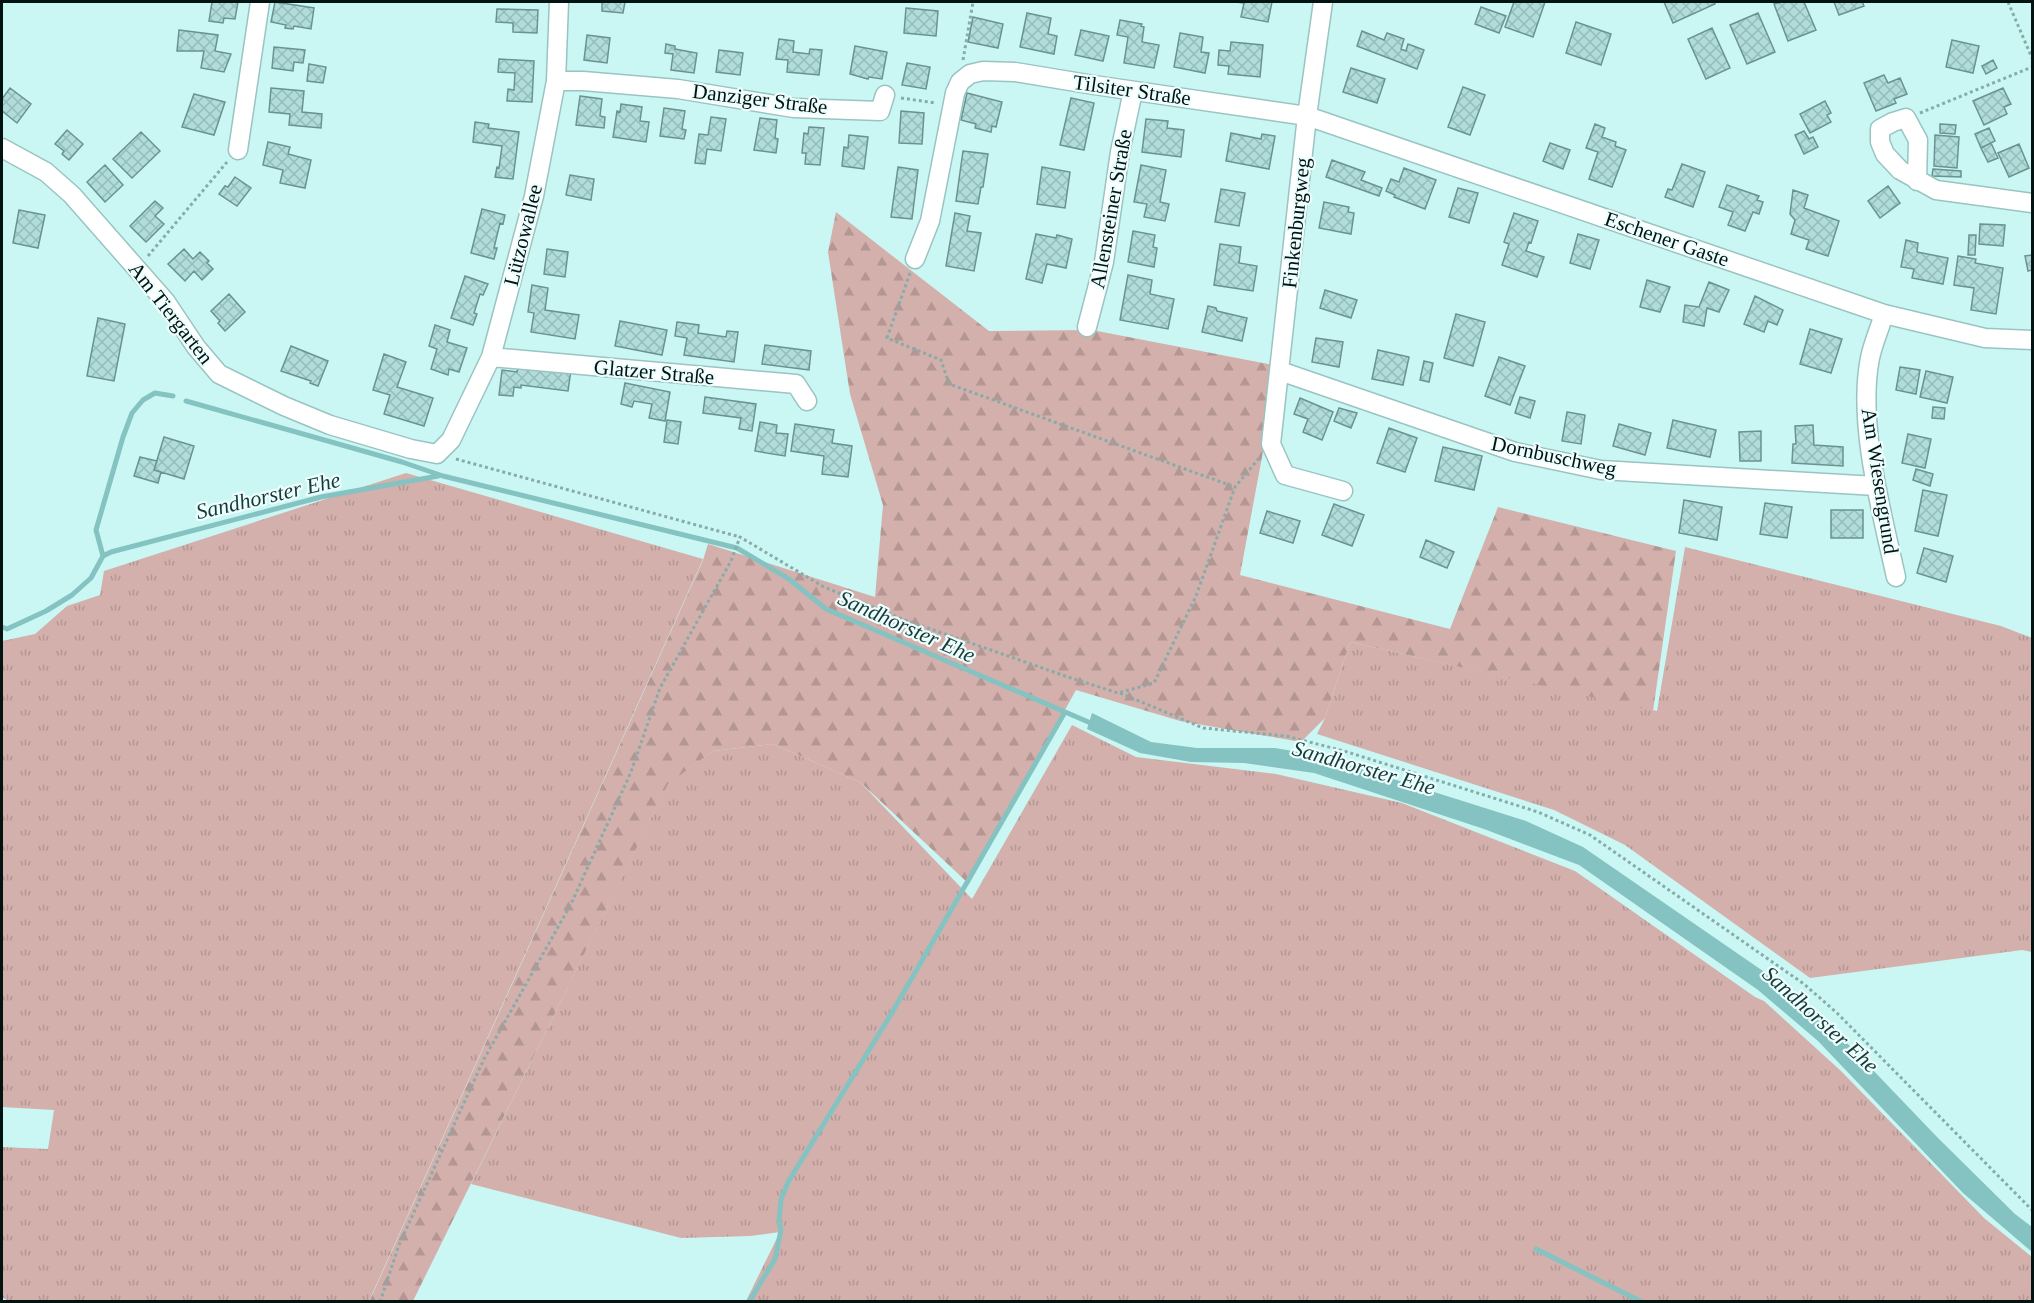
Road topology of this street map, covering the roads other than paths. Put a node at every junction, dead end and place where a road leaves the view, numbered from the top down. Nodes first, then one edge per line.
1 (260, 2) edge
2 (559, 2) edge
3 (1323, 2) edge
4 (556, 81) junction
5 (1133, 91) junction
6 (885, 95) road end
7 (1307, 116) junction
8 (2, 148) edge
9 (238, 150) road end
10 (1917, 181) junction
11 (2032, 203) edge
12 (915, 259) road end
13 (1884, 314) junction
14 (1087, 327) dead end
15 (2032, 340) edge
16 (491, 357) junction
17 (1280, 371) junction
18 (807, 401) dead end
19 (437, 454) joint
20 (1876, 486) junction
21 (1342, 491) dead end
22 (1896, 577) dead end

1 - 9 street
2 - 4 street, Lützowallee
3 - 7 street, Finkenburgweg
4 - 6 street, Danziger Straße
4 - 16 street, Lützowallee
5 - 7 street, Tilsiter Straße
5 - 12 street, Tilsiter Straße
5 - 14 street, Allensteiner Straße
7 - 13 street, Eschener Gaste
7 - 17 street, Finkenburgweg
8 - 19 street, Am Tiergarten
10 - 10 street
10 - 11 street
13 - 15 street, Eschener Gaste
13 - 20 street, Am Wiesengrund
16 - 18 street, Glatzer Straße
16 - 19 street, Lützowallee
17 - 20 street, Dornbuschweg
17 - 21 street, Finkenburgweg
20 - 22 street, Am Wiesengrund

